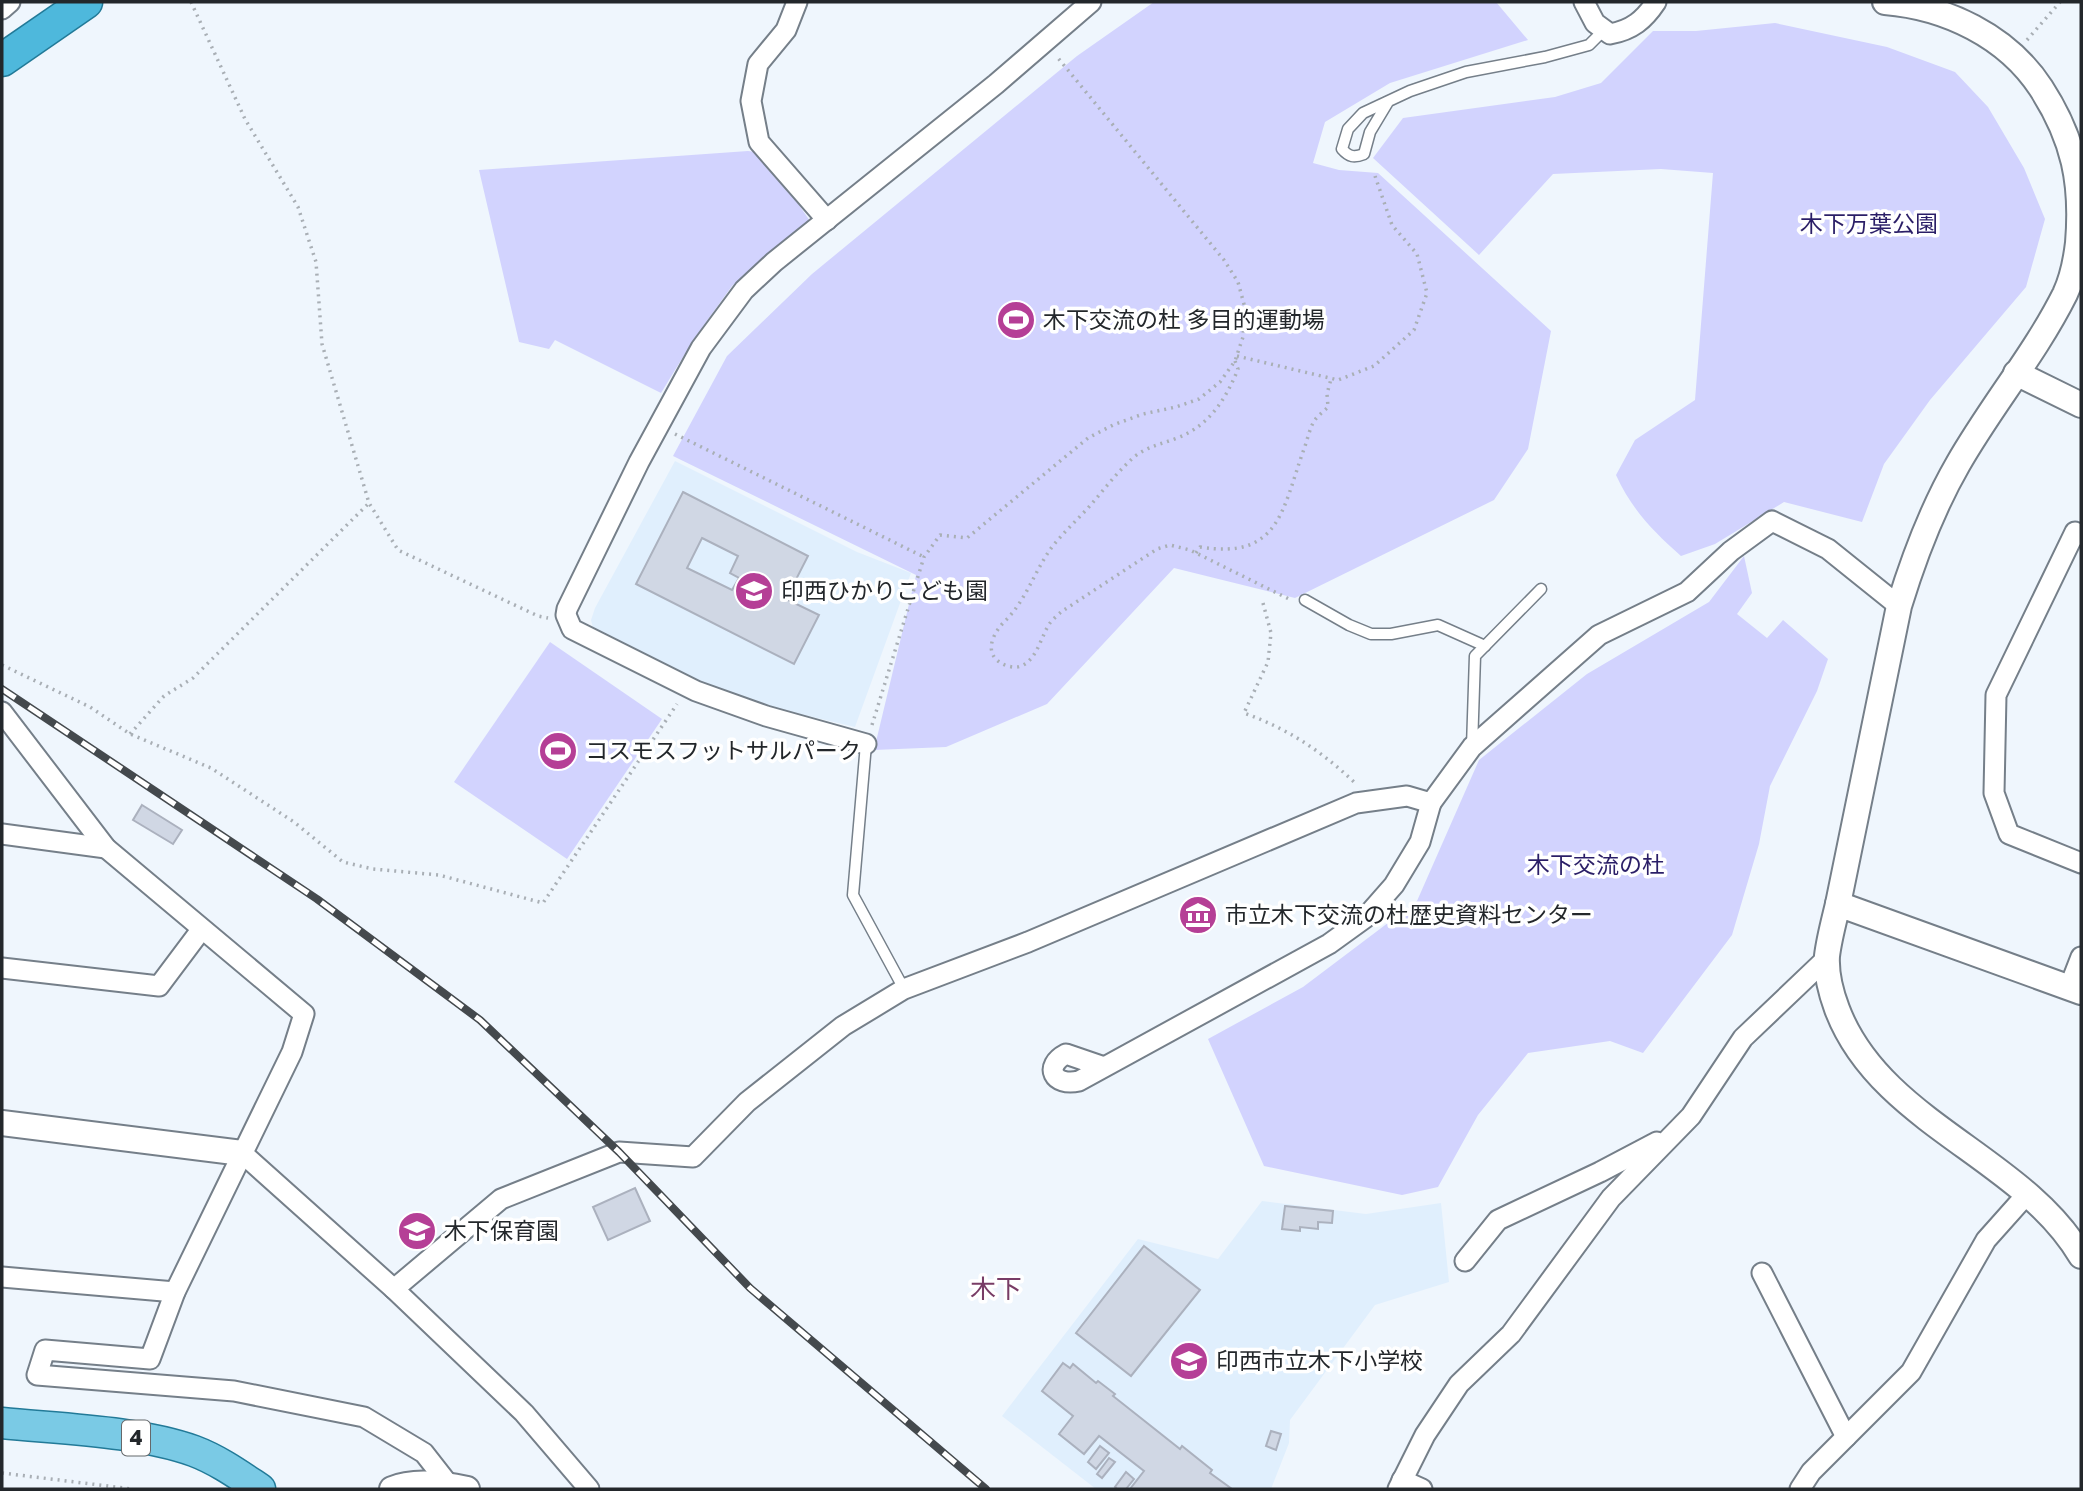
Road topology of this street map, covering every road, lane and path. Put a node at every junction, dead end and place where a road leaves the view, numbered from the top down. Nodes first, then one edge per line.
1 (9, 2) edge
2 (86, 2) edge
3 (191, 2) edge
4 (797, 2) edge
5 (1091, 2) edge
6 (1584, 2) edge
7 (1656, 2) edge
8 (1885, 2) edge
9 (2060, 2) edge
10 (2, 9) edge
11 (1603, 31) junction
12 (1046, 43) junction
13 (2025, 43) dead end
14 (2, 60) edge
15 (1388, 102) junction
16 (1375, 176) dead end
17 (827, 220) junction
18 (1236, 359) junction
19 (2016, 373) junction
20 (1331, 379) junction
21 (2081, 405) edge
22 (659, 426) junction
23 (369, 503) junction
24 (2081, 535) edge
25 (1196, 553) junction
26 (924, 557) junction
27 (1541, 589) dead end
28 (1305, 600) joint
29 (1264, 603) dead end
30 (1899, 606) junction
31 (568, 623) junction
32 (1485, 646) junction
33 (2, 665) edge
34 (667, 697) dead end
35 (2, 712) edge
36 (130, 734) junction
37 (866, 744) junction
38 (1472, 747) junction
39 (1373, 800) junction
40 (1431, 803) junction
41 (2, 834) edge
42 (106, 848) junction
43 (2081, 863) edge
44 (1838, 904) junction
45 (201, 930) junction
46 (2081, 957) edge
47 (1827, 958) junction
48 (2, 968) edge
49 (904, 989) junction
50 (2075, 990) edge
51 (1104, 1067) dead end
52 (2, 1122) edge
53 (1673, 1133) junction
54 (242, 1153) junction
55 (2027, 1194) junction
56 (2081, 1256) edge
57 (1465, 1261) dead end
58 (1762, 1273) dead end
59 (2, 1277) edge
60 (394, 1289) junction
61 (175, 1292) junction
62 (2, 1423) edge
63 (1846, 1437) junction
64 (2, 1473) edge
65 (1400, 1485) edge
66 (458, 1487) edge
67 (132, 1489) edge
68 (260, 1489) edge
69 (392, 1489) edge
70 (589, 1489) edge
71 (1422, 1489) edge
72 (1801, 1489) edge

1 - 10 street
2 - 14 highway
3 - 23 path
4 - 17 street
5 - 12 street
6 - 11 street
7 - 11 street
8 - 19 street
9 - 13 path
11 - 15 lane
12 - 17 street
12 - 18 path
15 - 15 lane
16 - 20 path
17 - 22 street
18 - 20 path
18 - 25 path
18 - 26 path
19 - 21 street
19 - 30 street
20 - 25 path
22 - 26 path
22 - 31 street
23 - 31 path
23 - 36 path
24 - 43 street
25 - 28 path
26 - 37 path
27 - 32 lane
28 - 32 lane
29 - 39 path
30 - 38 street
30 - 44 street
31 - 37 street
32 - 38 lane
33 - 36 path
34 - 36 path
35 - 42 street
37 - 49 lane
38 - 40 street
39 - 40 street
39 - 49 street
40 - 51 street
41 - 42 street
42 - 45 street
44 - 47 street
44 - 50 street
45 - 48 street
45 - 54 street
46 - 50 street
47 - 53 street
47 - 55 street
49 - 60 street
52 - 54 street
53 - 57 street
53 - 65 street
54 - 60 street
54 - 61 street
55 - 56 street
55 - 63 street
58 - 63 street
59 - 61 street
60 - 70 street
61 - 66 street
62 - 68 main road, 4
63 - 72 street
64 - 67 path
65 - 71 street
66 - 69 street

